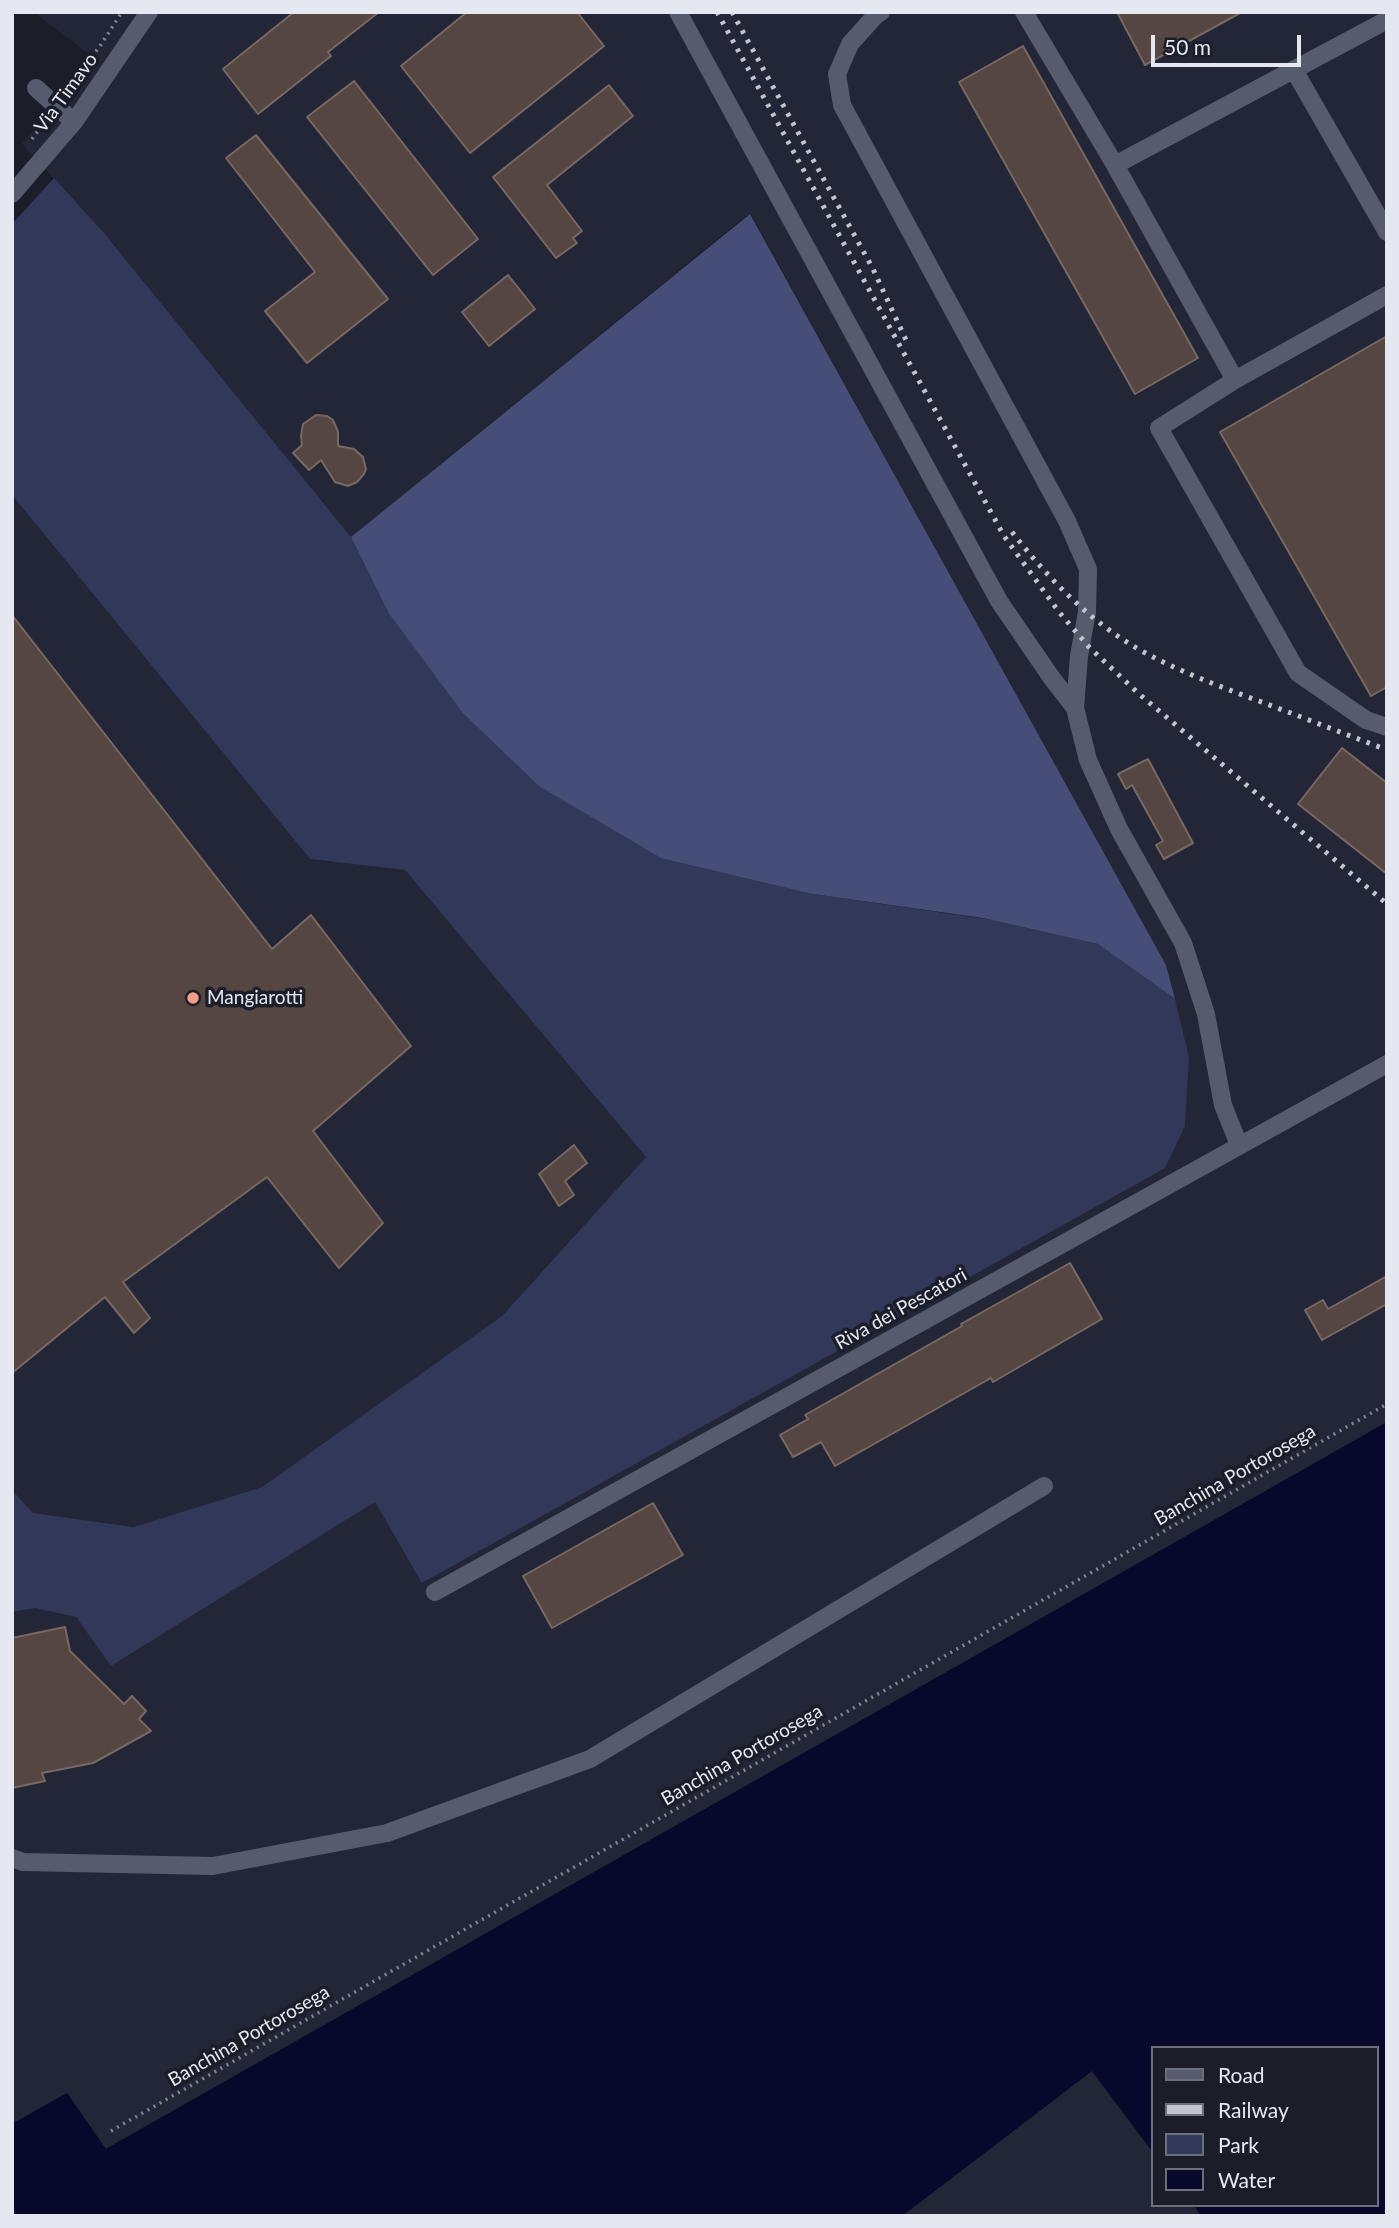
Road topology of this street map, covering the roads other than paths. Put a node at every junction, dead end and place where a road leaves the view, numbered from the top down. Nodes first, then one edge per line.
1 (149, 12) edge
2 (678, 12) edge
3 (881, 12) edge
4 (1024, 12) edge
5 (1387, 20) edge
6 (1294, 70) junction
7 (37, 88) dead end
8 (74, 122) junction
9 (1115, 165) junction
10 (12, 194) edge
11 (1387, 232) edge
12 (1387, 295) edge
13 (1235, 380) junction
14 (1075, 708) junction
15 (1387, 727) edge
16 (1387, 1064) edge
17 (1239, 1145) junction
18 (1044, 1486) dead end
19 (435, 1592) dead end
20 (12, 1858) edge

1 - 8 street, Via Timavo
2 - 14 street
3 - 14 street
4 - 9 street
5 - 6 street
6 - 9 street
6 - 11 street
7 - 8 street
8 - 10 street, Via Timavo
9 - 13 street
12 - 13 street
13 - 15 street
14 - 17 street
16 - 17 street, Riva dei Pescatori
17 - 19 street, Riva dei Pescatori
18 - 20 street

